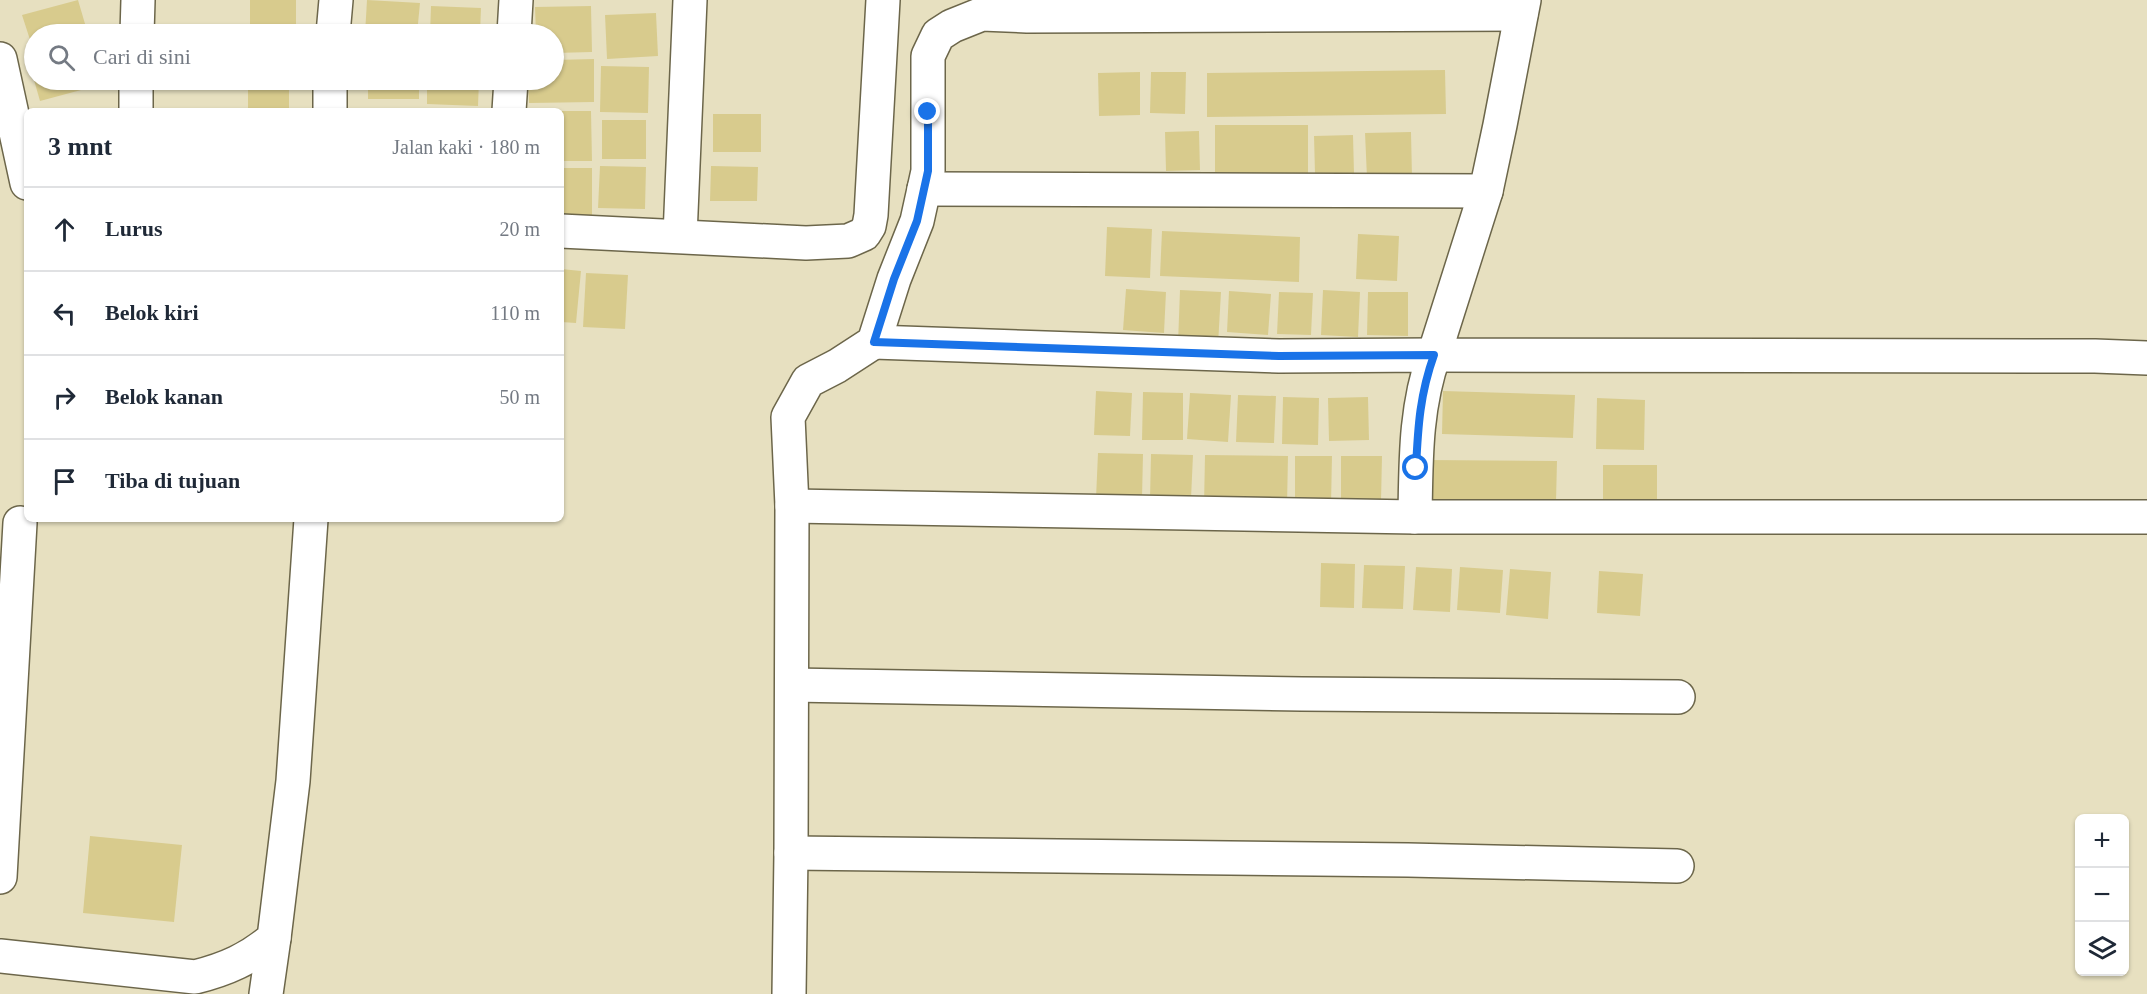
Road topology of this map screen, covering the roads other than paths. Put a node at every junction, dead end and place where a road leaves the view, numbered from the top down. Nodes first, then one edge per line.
1 (138, 0) edge
2 (336, 0) edge
3 (516, 0) edge
4 (690, 0) edge
5 (883, 0) edge
6 (1522, 7) edge
7 (137, 24) edge
8 (334, 24) edge
9 (515, 24) edge
10 (0, 59) edge
11 (136, 90) edge
12 (330, 90) edge
13 (510, 90) edge
14 (136, 108) edge
15 (330, 108) edge
16 (509, 108) edge
17 (24, 169) edge
18 (924, 189) junction
19 (1485, 191) junction
20 (869, 226) junction
21 (564, 231) edge
22 (680, 236) junction
23 (906, 250) junction
24 (874, 342) junction
25 (1434, 355) junction
26 (2147, 358) edge
27 (792, 506) junction
28 (1415, 517) junction
29 (2147, 517) edge
30 (311, 522) edge
31 (20, 523) dead end
32 (792, 685) junction
33 (1678, 697) dead end
34 (791, 854) junction
35 (1677, 866) dead end
36 (0, 877) edge
37 (274, 938) junction
38 (0, 956) edge
39 (195, 985) edge
40 (266, 994) edge
41 (789, 994) edge

1 - 7 street
2 - 8 street
3 - 9 street
4 - 22 street
5 - 20 street
6 - 18 street
6 - 19 street
10 - 17 street
11 - 14 street
12 - 15 street
13 - 16 street
18 - 19 street
18 - 23 street
19 - 25 street
20 - 22 street
20 - 23 street
21 - 22 street
23 - 24 street
24 - 25 street
24 - 27 street
25 - 26 street
25 - 28 street
27 - 28 street
27 - 32 street
28 - 29 street
30 - 37 street
31 - 36 street
32 - 33 street
32 - 34 street
34 - 35 street
34 - 41 street
37 - 39 street
37 - 40 street
38 - 39 street

